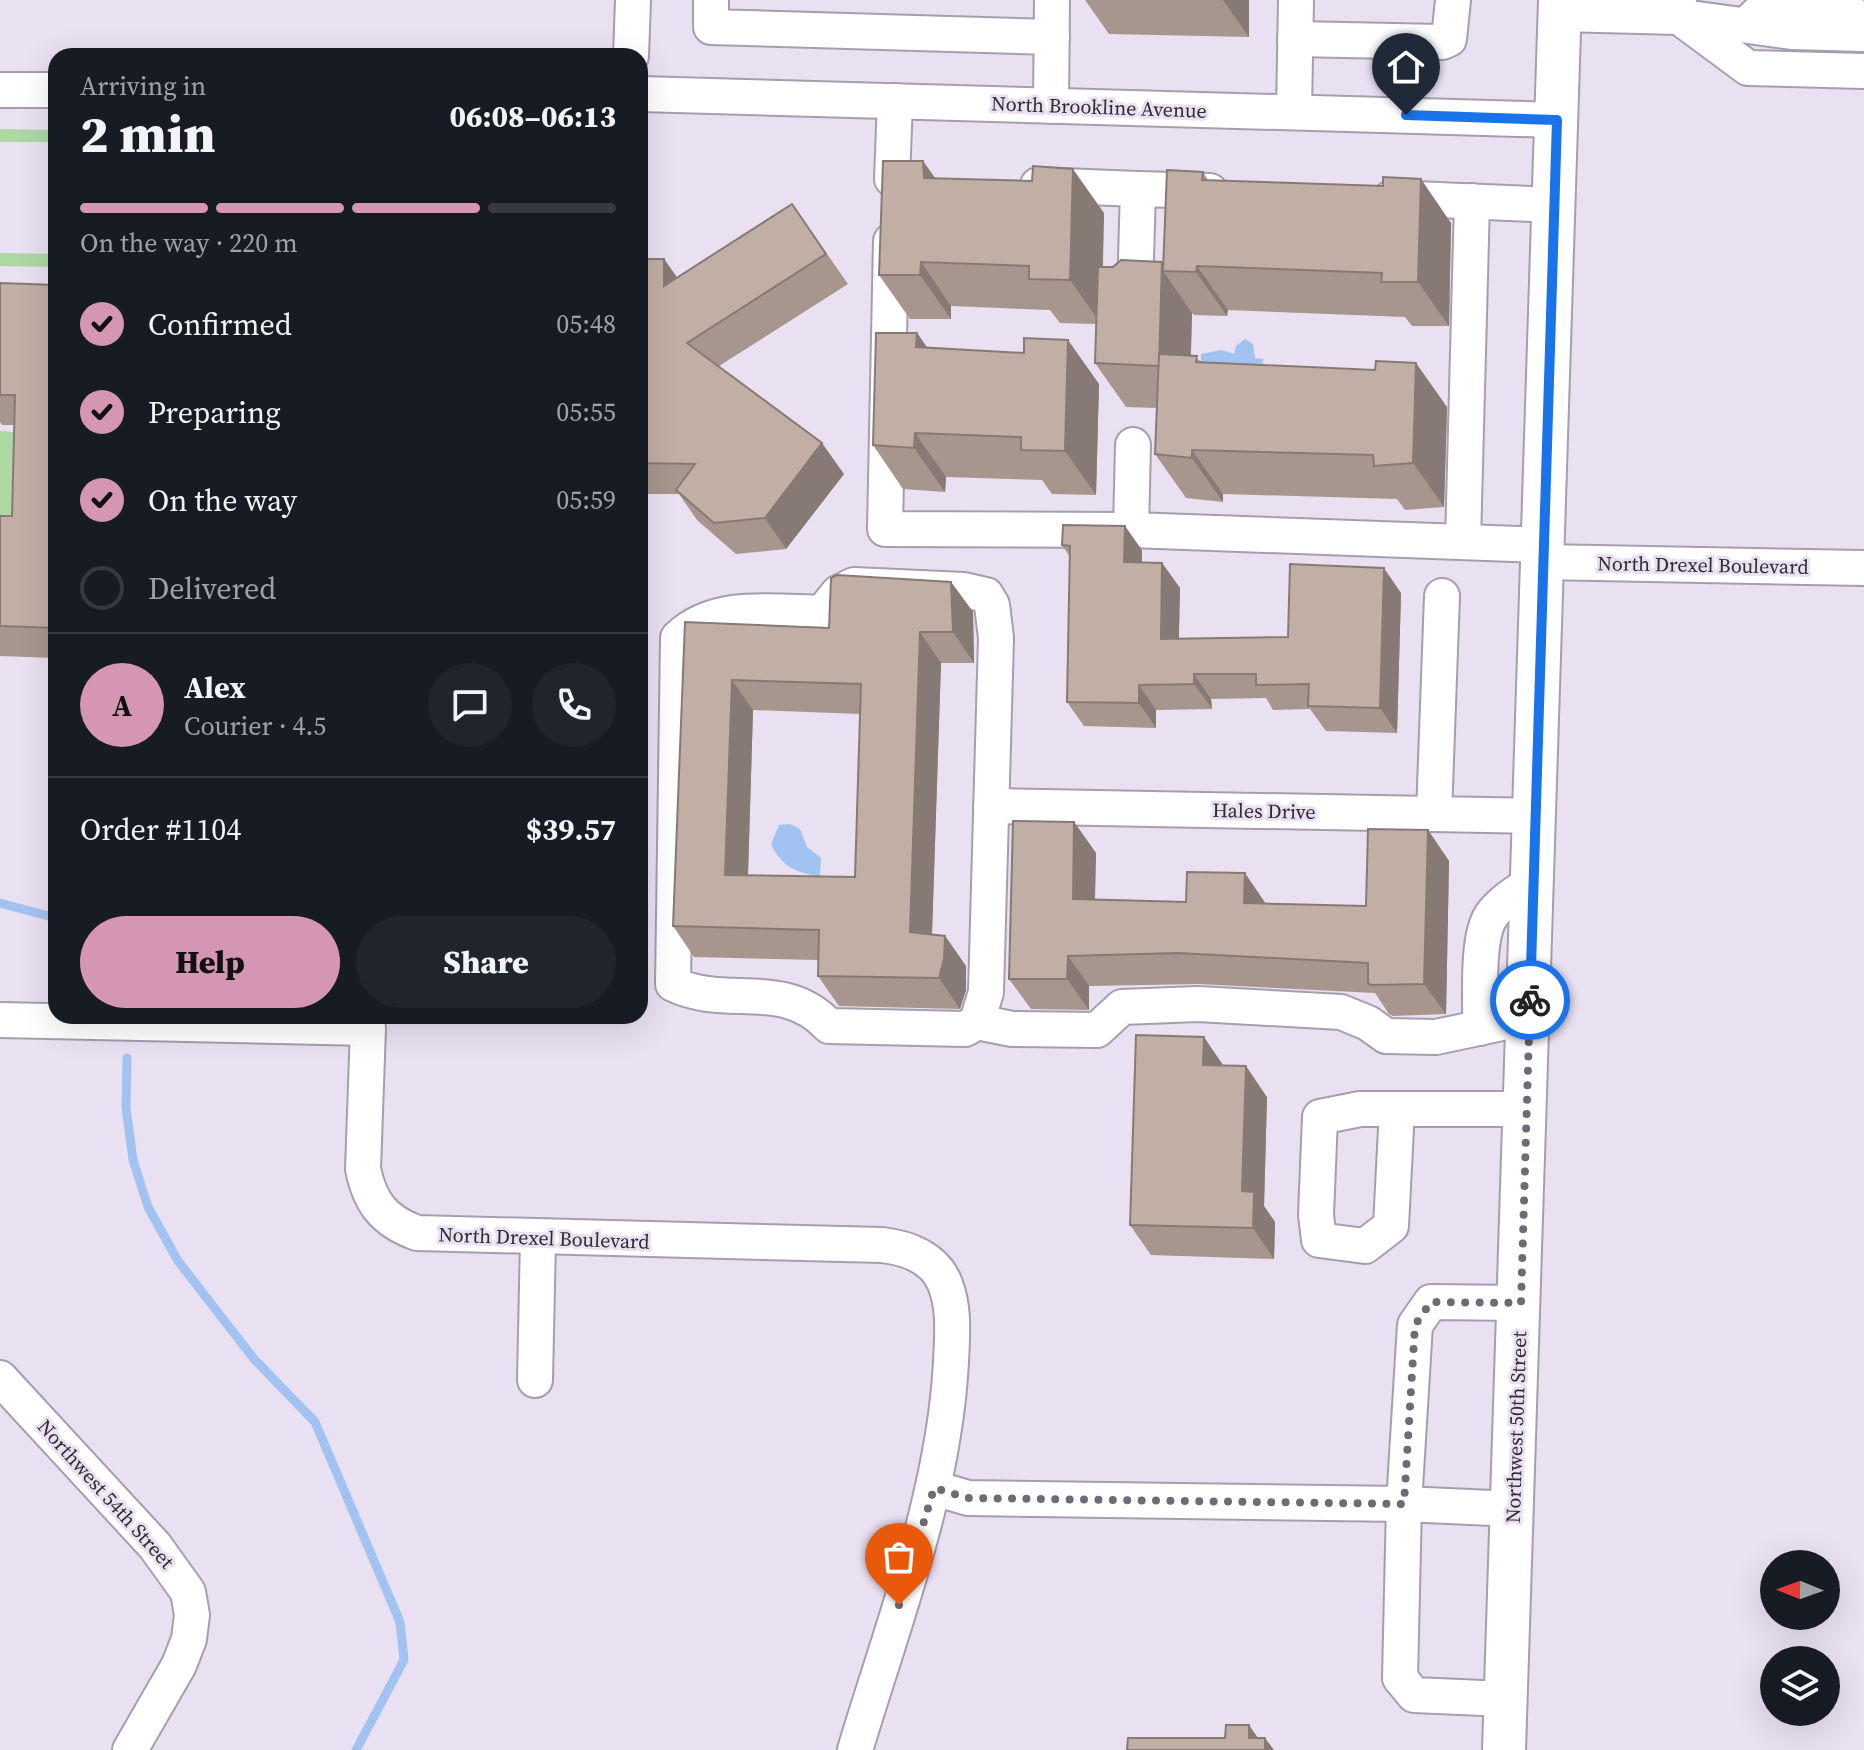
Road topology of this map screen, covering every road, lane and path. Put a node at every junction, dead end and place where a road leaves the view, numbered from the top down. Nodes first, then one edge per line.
1 (633, 0) edge
2 (711, 0) edge
3 (1052, 0) edge
4 (1296, 0) edge
5 (1453, 0) edge
6 (1686, 6) edge
7 (1560, 7) edge
8 (1862, 31) edge
9 (1052, 37) junction
10 (1295, 39) junction
11 (631, 48) edge
12 (1864, 71) edge
13 (0, 90) edge
14 (48, 90) edge
15 (648, 94) edge
16 (895, 101) junction
17 (1051, 106) junction
18 (1294, 112) junction
19 (1557, 120) junction
20 (892, 179) junction
21 (926, 180) edge
22 (1002, 183) edge
23 (1138, 189) junction
24 (1246, 193) edge
25 (1354, 197) edge
26 (1472, 201) junction
27 (1554, 205) junction
28 (1135, 293) edge
29 (1133, 445) dead end
30 (1131, 530) junction
31 (1463, 542) junction
32 (1543, 553) junction
33 (1864, 568) edge
34 (1442, 596) dead end
35 (991, 806) junction
36 (1434, 814) junction
37 (1536, 816) junction
38 (1534, 880) junction
39 (1530, 1017) junction
40 (0, 1020) edge
41 (48, 1021) edge
42 (977, 1022) junction
43 (184, 1024) edge
44 (1480, 1028) junction
45 (1397, 1109) dead end
46 (1526, 1109) junction
47 (538, 1239) junction
48 (1521, 1303) junction
49 (0, 1378) edge
50 (535, 1380) dead end
51 (934, 1488) junction
52 (1404, 1504) junction
53 (1514, 1509) junction
54 (1506, 1699) junction
55 (130, 1750) edge
56 (855, 1750) edge
57 (1504, 1750) edge

1 - 11 street
2 - 9 street
3 - 9 street
4 - 10 street
5 - 10 street
6 - 7 street
6 - 8 street
6 - 12 street
7 - 19 main road, Northwest 50th Street
9 - 17 street
10 - 18 street
13 - 14 street
15 - 16 street, North Brookline Avenue
16 - 17 street, North Brookline Avenue
16 - 20 street
17 - 18 street, North Brookline Avenue
18 - 19 street, North Brookline Avenue
19 - 27 main road, Northwest 50th Street
20 - 21 street
20 - 30 street, North Drexel Boulevard
22 - 23 street
23 - 24 street
23 - 28 street
25 - 26 street
26 - 27 street
26 - 31 street
27 - 32 main road, Northwest 50th Street
29 - 30 street
30 - 31 street, North Drexel Boulevard
31 - 32 street, North Drexel Boulevard
32 - 33 street, North Drexel Boulevard
32 - 37 main road, Northwest 50th Street
34 - 36 street
35 - 36 street, Hales Drive
35 - 42 street
35 - 42 street
36 - 37 street, Hales Drive
37 - 38 main road, Northwest 50th Street
38 - 39 main road, Northwest 50th Street
38 - 44 street
39 - 44 street
39 - 46 main road, Northwest 50th Street
40 - 41 street, North Drexel Boulevard
42 - 44 street
43 - 47 street, North Drexel Boulevard
45 - 46 street
46 - 48 main road, Northwest 50th Street
47 - 50 street
47 - 51 street, North Drexel Boulevard
48 - 52 street
48 - 53 main road, Northwest 50th Street
49 - 55 street, Northwest 54th Street
51 - 52 street
51 - 56 street
52 - 53 street
52 - 54 street
53 - 54 main road, Northwest 50th Street
54 - 57 main road, Northwest 50th Street

